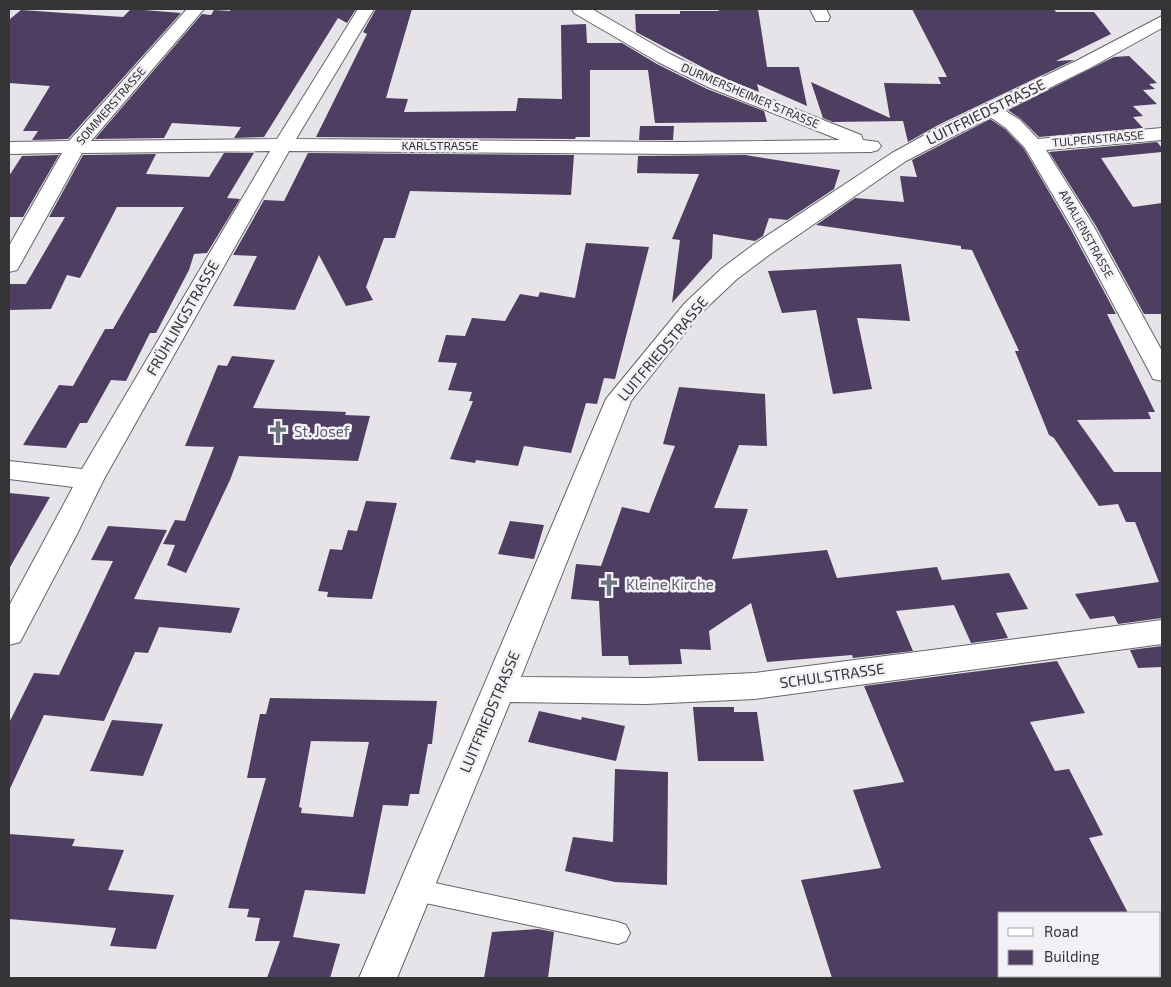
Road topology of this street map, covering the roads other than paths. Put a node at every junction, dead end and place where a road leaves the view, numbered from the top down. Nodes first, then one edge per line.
1 (196, 9) edge
2 (366, 9) edge
3 (580, 9) edge
4 (1162, 20) edge
5 (990, 109) junction
6 (1162, 134) edge
7 (283, 145) junction
8 (1033, 145) junction
9 (76, 146) junction
10 (9, 148) edge
11 (885, 151) junction
12 (9, 265) edge
13 (1162, 373) edge
14 (9, 470) edge
15 (90, 479) junction
16 (1162, 632) edge
17 (9, 633) edge
18 (500, 689) junction
19 (416, 890) junction
20 (618, 932) dead end
21 (378, 978) edge

1 - 9 street, SOMMERSTRASSE
2 - 7 street, FRÜHLINGSTRASSE
3 - 11 street, DURMERSHEIMER STRASSE
4 - 5 street, LUITFRIEDSTRASSE
5 - 8 street, AMALIENSTRASSE
5 - 11 street, LUITFRIEDSTRASSE
6 - 8 street, TULPENSTRASSE
7 - 9 street, KARLSTRASSE
7 - 11 street, KARLSTRASSE
7 - 15 street, FRÜHLINGSTRASSE
8 - 13 street, AMALIENSTRASSE
9 - 10 street, KARLSTRASSE
9 - 12 street, SOMMERSTRASSE
11 - 18 street, LUITFRIEDSTRASSE
14 - 15 street
15 - 17 street, FRÜHLINGSTRASSE
16 - 18 street, SCHULSTRASSE
18 - 19 street, LUITFRIEDSTRASSE
19 - 20 lane
19 - 21 street, LUITFRIEDSTRASSE

